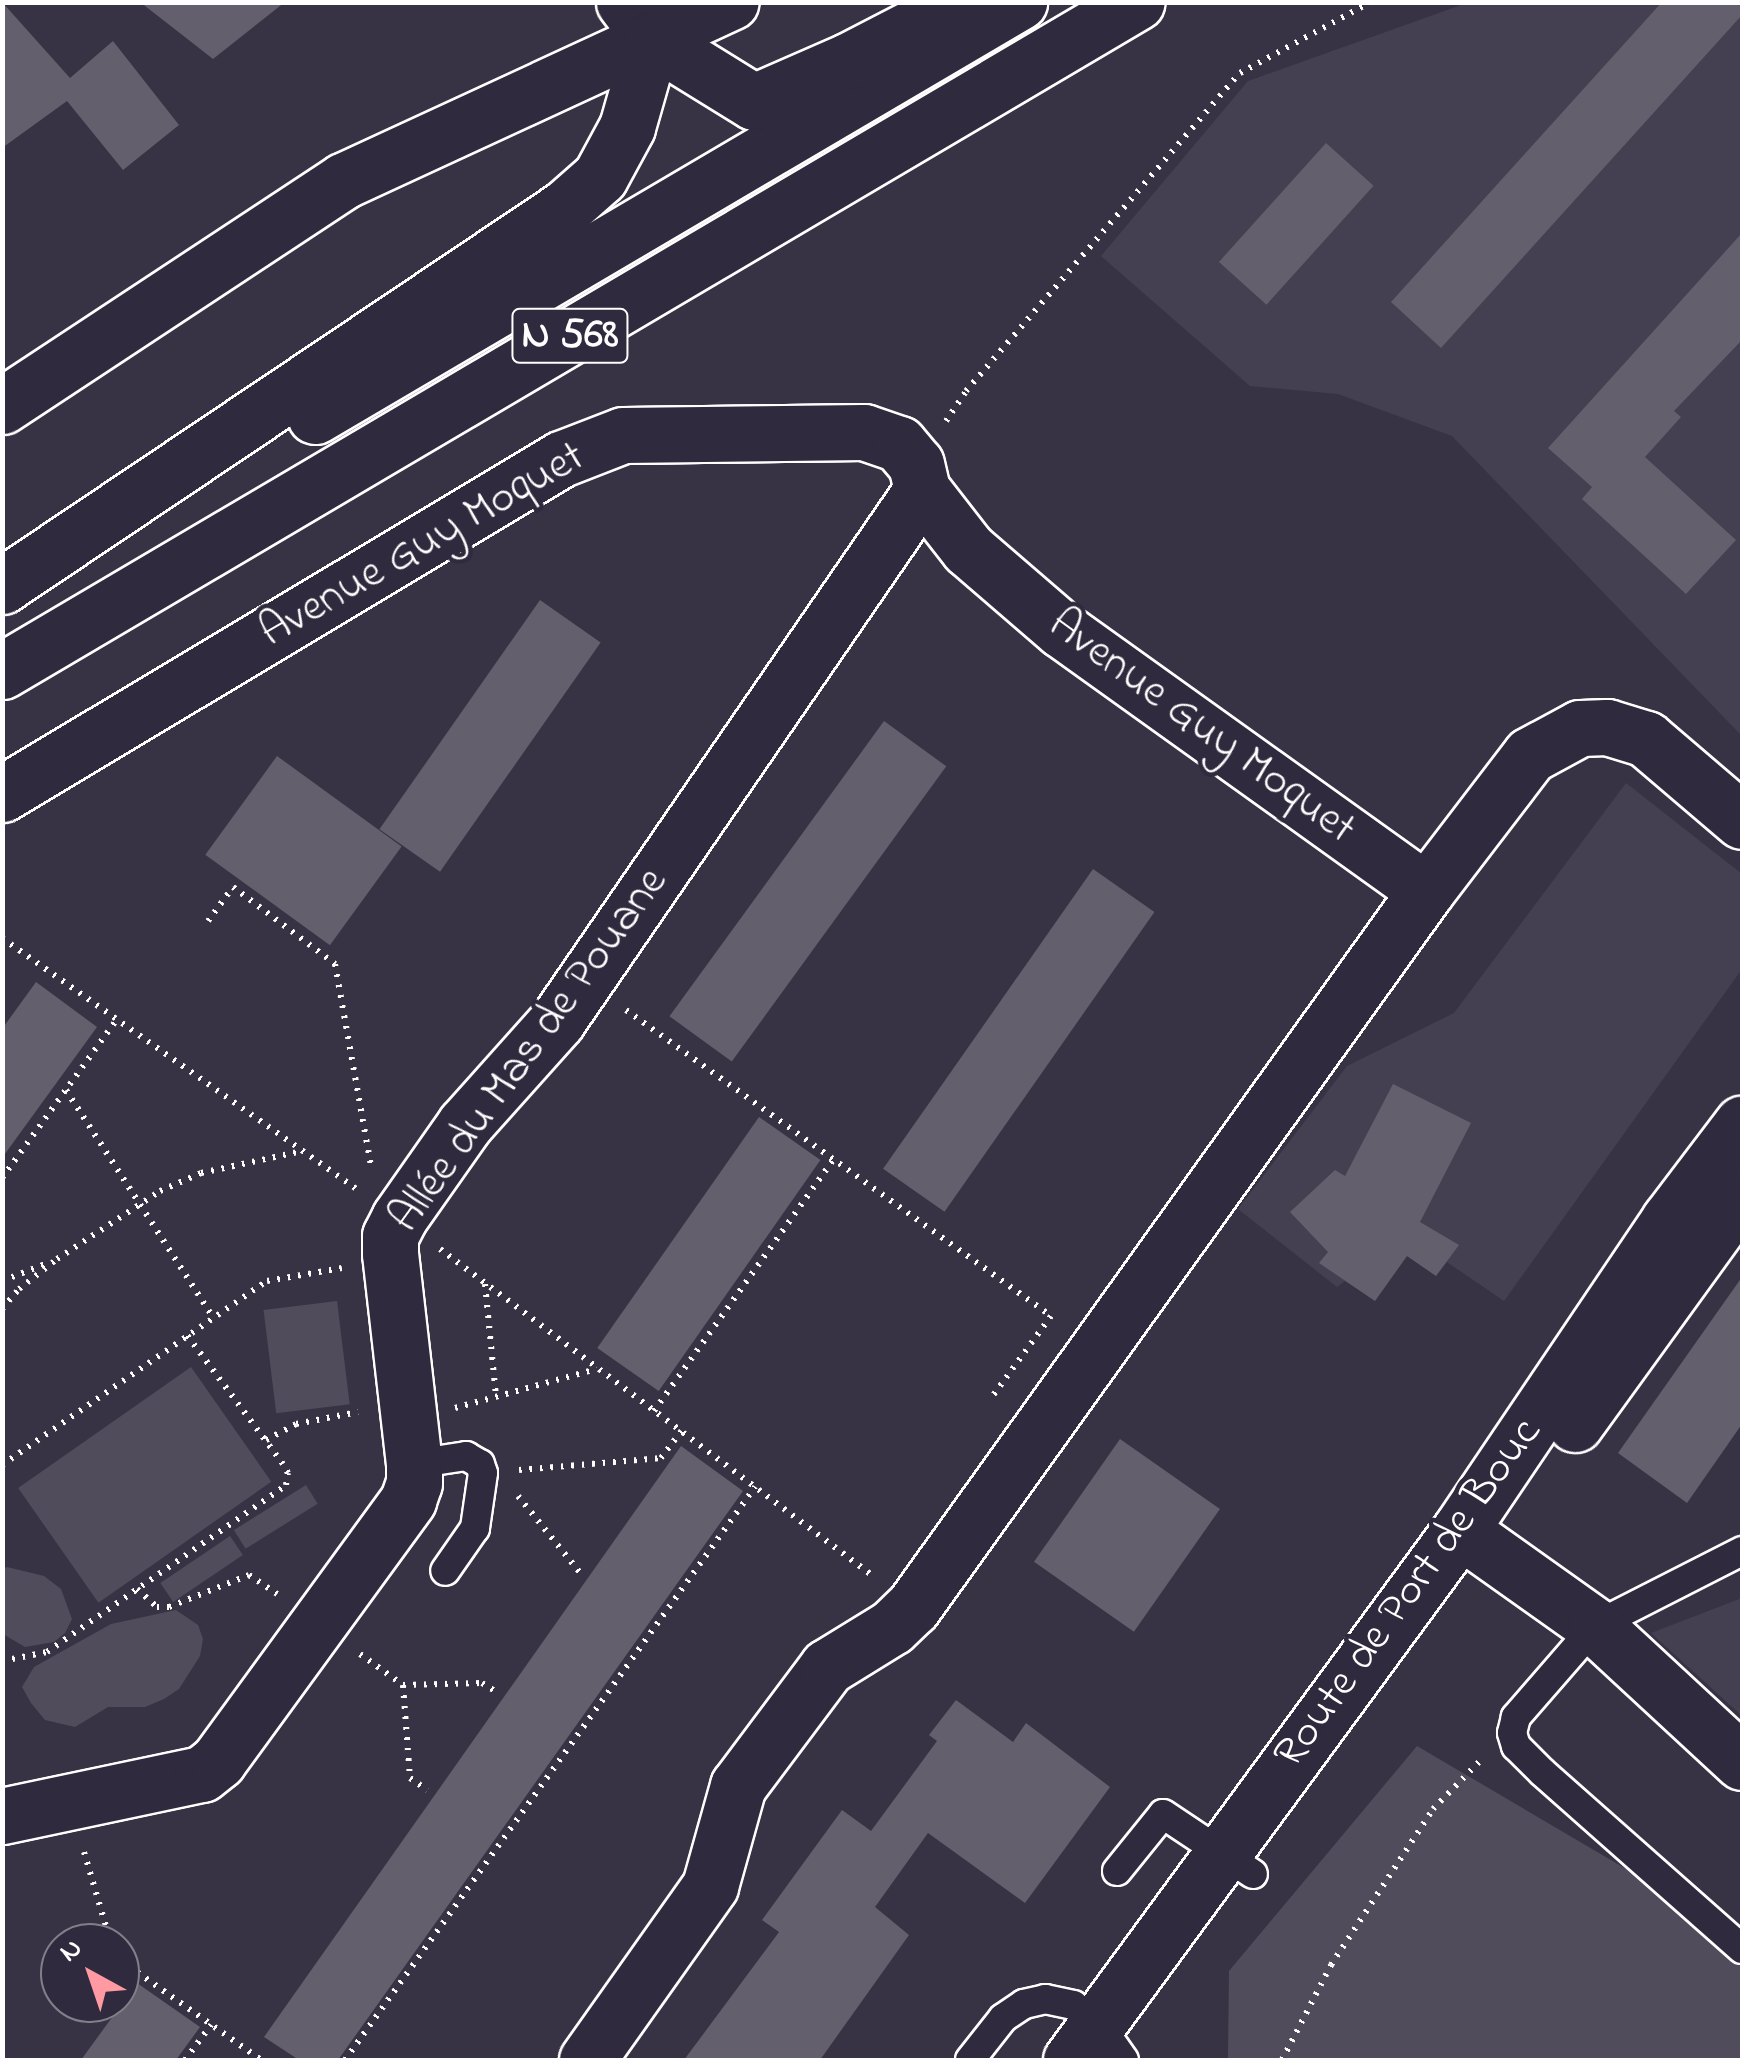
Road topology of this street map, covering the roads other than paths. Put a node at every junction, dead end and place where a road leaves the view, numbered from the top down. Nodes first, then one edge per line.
1 (731, 2) edge
2 (962, 2) edge
3 (1019, 2) edge
4 (1137, 2) edge
5 (638, 21) edge
6 (2, 406) edge
7 (919, 477) junction
8 (2, 586) edge
9 (2, 598) edge
10 (2, 671) edge
11 (2, 794) edge
12 (1742, 820) edge
13 (1426, 891) junction
14 (1742, 1124) edge
15 (1742, 1193) edge
16 (414, 1464) junction
17 (1473, 1539) junction
18 (1742, 1551) edge
19 (446, 1571) dead end
20 (1595, 1626) junction
21 (1742, 1762) edge
22 (2, 1816) edge
23 (1238, 1863) junction
24 (1118, 1871) dead end
25 (1742, 1950) edge
26 (1107, 2052) edge
27 (587, 2060) edge
28 (970, 2060) edge

1 - 5 main road
2 - 5 main road
3 - 9 main road, N 568
4 - 10 main road, N 568
5 - 6 main road
5 - 8 main road
7 - 11 main road, Avenue Guy Moquet
7 - 13 main road, Avenue Guy Moquet
7 - 16 main road, Allée du Mas de Pouane
12 - 13 main road
13 - 27 main road
14 - 17 main road, Route de Port de Bouc
15 - 17 main road, Route de Port de Bouc
16 - 19 lane
16 - 22 main road, Allée du Mas de Pouane
17 - 20 main road
17 - 23 main road, Route de Port de Bouc
18 - 20 lane
20 - 21 main road
20 - 25 lane
23 - 24 lane
23 - 26 main road, Route de Port de Bouc
26 - 28 lane

